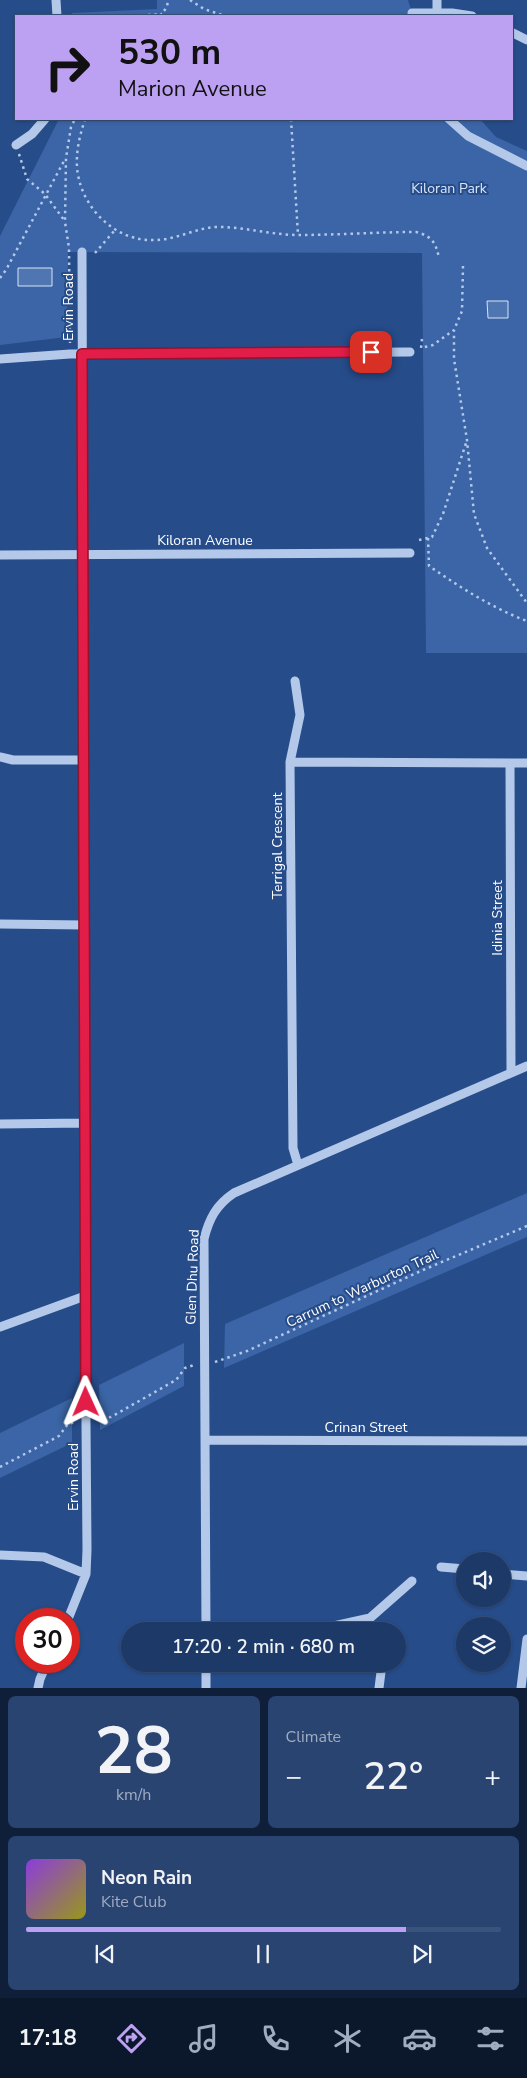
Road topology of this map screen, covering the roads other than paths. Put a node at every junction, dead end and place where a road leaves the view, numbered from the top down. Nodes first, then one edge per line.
1 (56, 0) edge
2 (437, 0) edge
3 (412, 13) dead end
4 (437, 13) junction
5 (57, 15) edge
6 (460, 15) edge
7 (513, 33) edge
8 (527, 40) edge
9 (44, 120) edge
10 (450, 120) edge
11 (16, 145) road end
12 (527, 166) edge
13 (82, 252) dead end
14 (410, 352) dead end
15 (82, 354) junction
16 (0, 360) edge
17 (410, 553) dead end
18 (0, 555) edge
19 (84, 555) junction
20 (296, 681) dead end
21 (0, 757) edge
22 (83, 760) junction
23 (290, 762) junction
24 (510, 763) junction
25 (527, 763) edge
26 (0, 924) edge
27 (84, 925) junction
28 (527, 1066) edge
29 (511, 1073) junction
30 (0, 1124) edge
31 (85, 1124) junction
32 (298, 1164) junction
33 (85, 1296) junction
34 (0, 1327) edge
35 (206, 1440) junction
36 (527, 1441) edge
37 (0, 1555) edge
38 (441, 1567) dead end
39 (456, 1569) edge
40 (86, 1574) junction
41 (511, 1575) edge
42 (527, 1576) edge
43 (412, 1581) dead end
44 (72, 1608) edge
45 (206, 1622) edge
46 (356, 1622) edge
47 (527, 1639) edge
48 (206, 1672) edge
49 (381, 1672) edge
50 (43, 1673) edge
51 (38, 1688) edge
52 (206, 1688) edge
53 (379, 1688) edge
54 (521, 1688) edge

1 - 5 street
2 - 4 street
3 - 4 street
4 - 6 street
7 - 8 street
9 - 11 street
10 - 12 street
13 - 15 street, Ervin Road
14 - 15 street
15 - 16 street
15 - 19 street, Ervin Road
17 - 19 street, Kiloran Avenue
18 - 19 street, Kiloran Avenue
19 - 22 street, Ervin Road
20 - 23 street, Terrigal Crescent
21 - 22 street
22 - 27 street, Ervin Road
23 - 24 street
23 - 32 street, Terrigal Crescent
24 - 25 street
24 - 29 street, Idinia Street
26 - 27 street
27 - 31 street, Ervin Road
28 - 29 street, Glen Dhu Road
29 - 32 street, Glen Dhu Road
30 - 31 street
31 - 33 street, Ervin Road
32 - 35 street, Glen Dhu Road
33 - 34 street
33 - 40 street, Ervin Road
35 - 36 street, Crinan Street
35 - 45 street, Glen Dhu Road
37 - 40 street
38 - 39 street
40 - 44 street, Ervin Road
41 - 42 street
43 - 46 street
47 - 54 street
48 - 52 street
49 - 53 street
50 - 51 street

